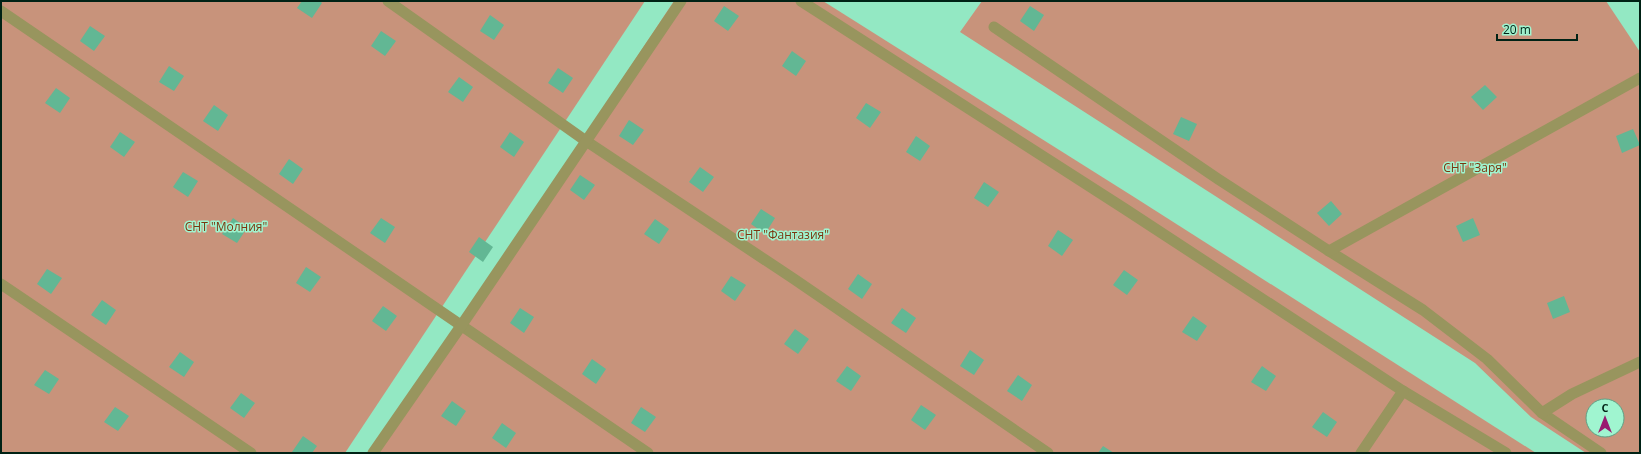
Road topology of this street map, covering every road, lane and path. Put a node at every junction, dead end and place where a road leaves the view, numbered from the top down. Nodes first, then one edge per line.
1 (388, 1) edge
2 (681, 1) edge
3 (801, 1) edge
4 (1, 12) edge
5 (994, 27) dead end
6 (1640, 78) edge
7 (586, 141) junction
8 (1329, 251) junction
9 (1, 284) edge
10 (461, 326) junction
11 (1640, 362) edge
12 (1404, 391) junction
13 (1542, 413) junction
14 (251, 453) edge
15 (373, 453) edge
16 (648, 453) edge
17 (1048, 453) edge
18 (1361, 453) edge
19 (1506, 453) edge
20 (1601, 453) edge

1 - 7 lane
2 - 7 lane
3 - 12 lane
4 - 10 lane
5 - 8 lane
6 - 8 lane
7 - 10 lane
7 - 17 lane
8 - 13 lane
9 - 14 lane
10 - 15 lane
10 - 16 lane
11 - 13 lane
12 - 18 lane
12 - 19 lane
13 - 20 lane

